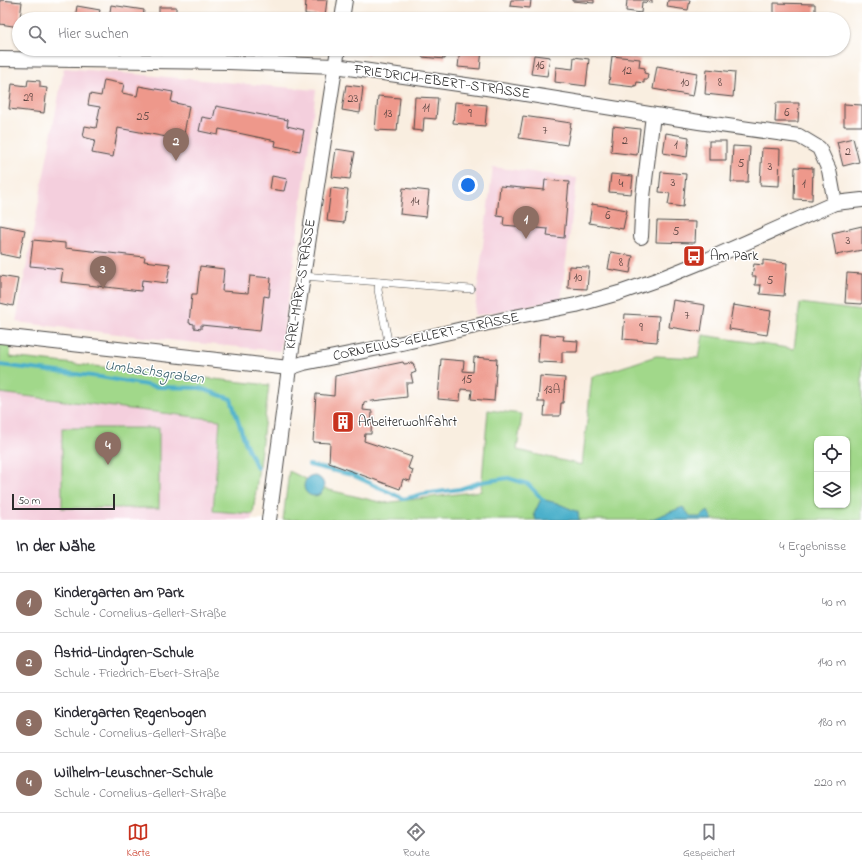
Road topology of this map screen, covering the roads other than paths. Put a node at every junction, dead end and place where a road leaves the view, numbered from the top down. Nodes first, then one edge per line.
1 (346, 0) edge
2 (343, 12) edge
3 (337, 56) edge
4 (0, 59) edge
5 (335, 66) junction
6 (652, 115) junction
7 (862, 200) edge
8 (835, 203) junction
9 (641, 237) dead end
10 (303, 276) junction
11 (379, 282) junction
12 (471, 289) dead end
13 (0, 336) edge
14 (389, 346) junction
15 (289, 368) junction
16 (269, 520) edge

1 - 2 street
3 - 5 street, KARL-MARX-STRASSE
4 - 5 street, FRIEDRICH-EBERT-STRASSE
5 - 6 street, FRIEDRICH-EBERT-STRASSE
5 - 10 street, KARL-MARX-STRASSE
6 - 8 street, FRIEDRICH-EBERT-STRASSE
6 - 9 street
7 - 8 street, CORNELIUS-GELLERT-STRASSE
8 - 14 street, CORNELIUS-GELLERT-STRASSE
10 - 11 lane
10 - 15 street, KARL-MARX-STRASSE
11 - 12 lane
11 - 14 lane
13 - 15 street, CORNELIUS-GELLERT-STRASSE
14 - 15 street, CORNELIUS-GELLERT-STRASSE
15 - 16 street, KARL-MARX-STRASSE

